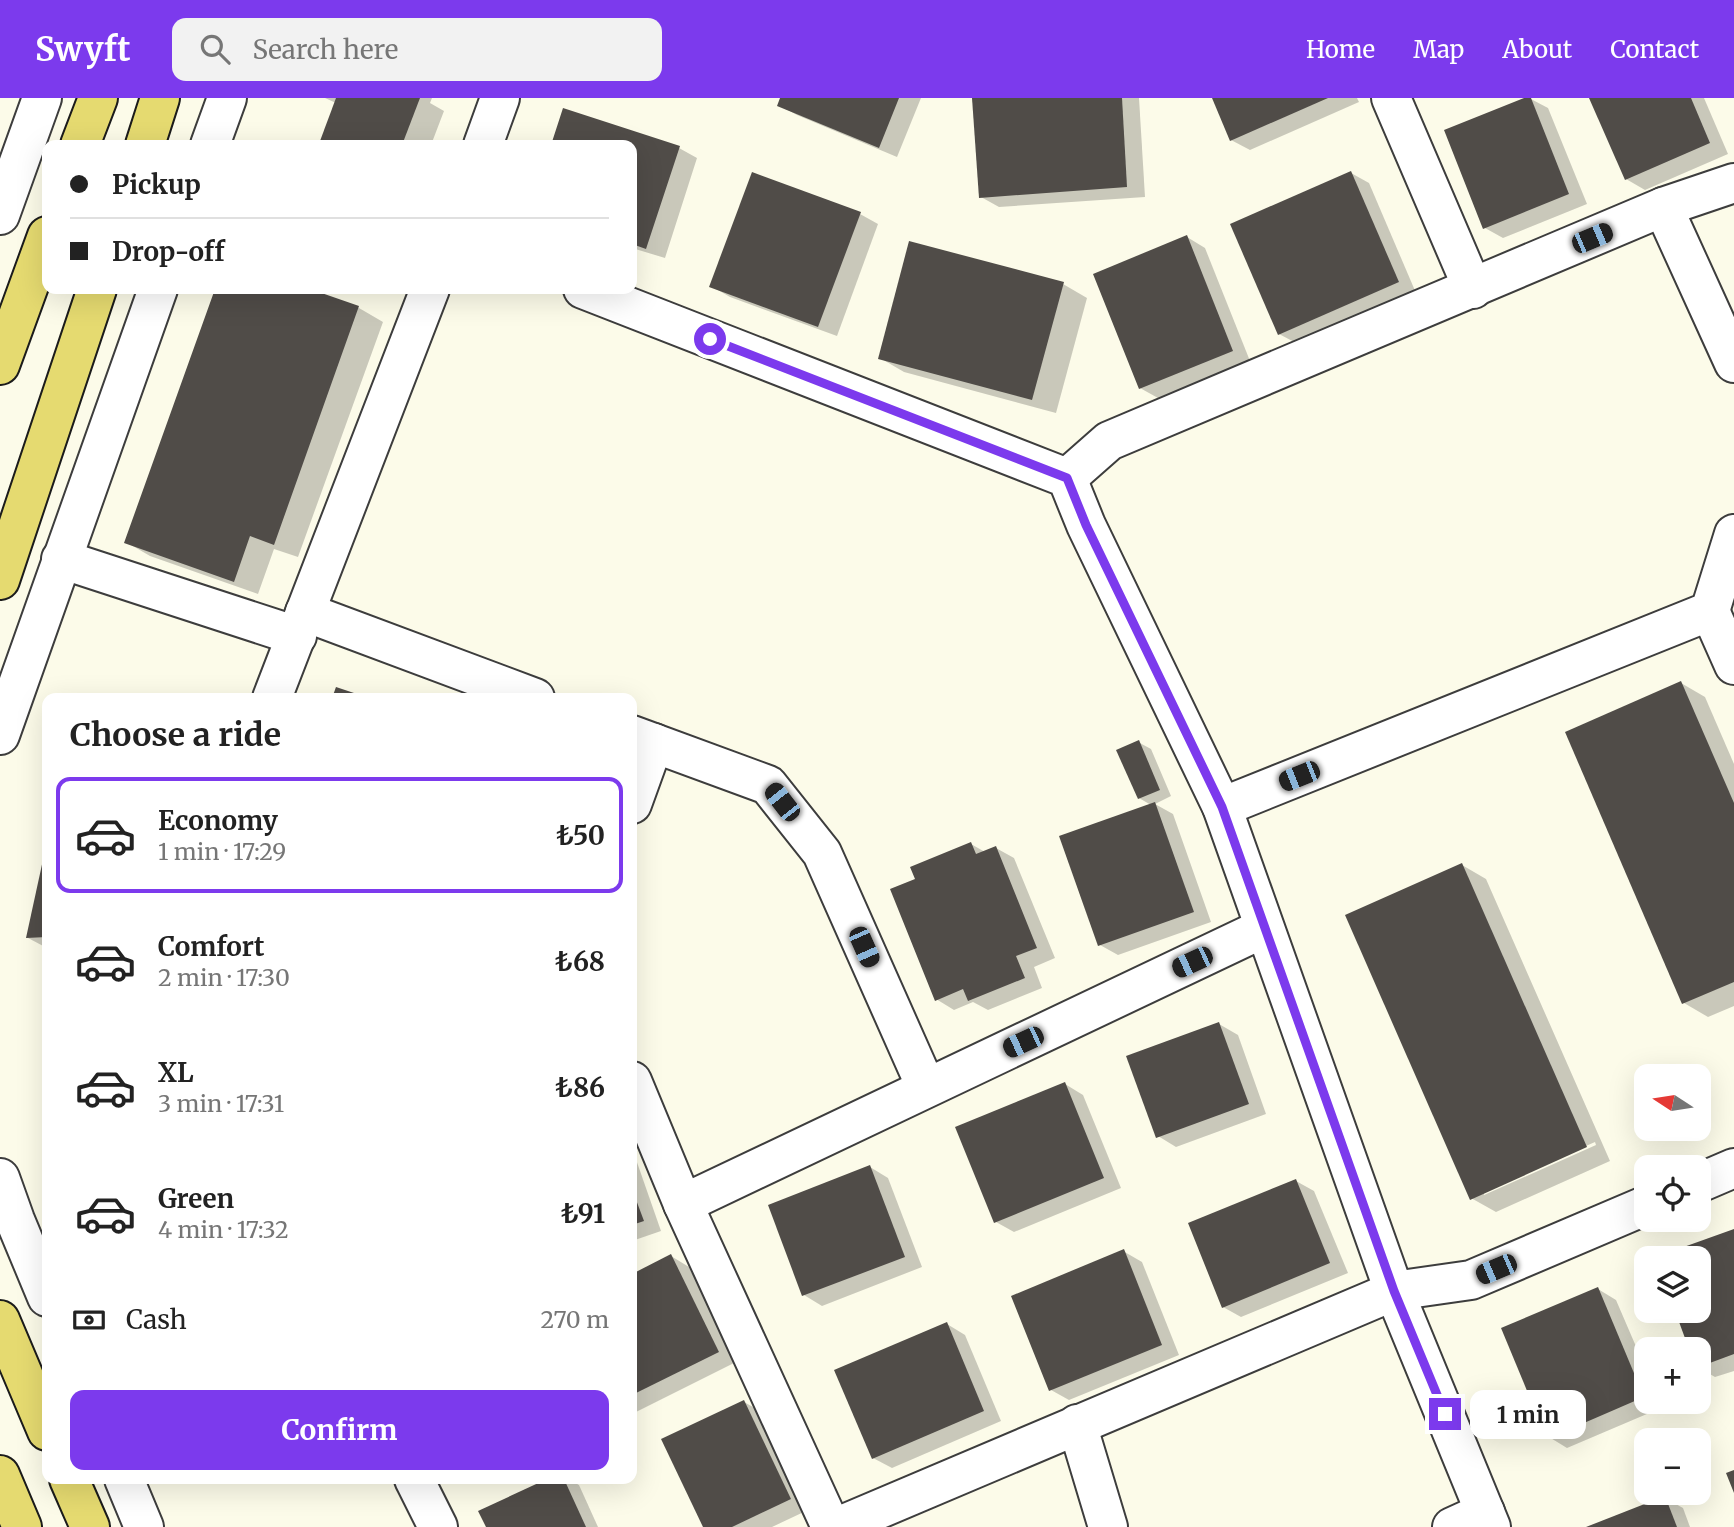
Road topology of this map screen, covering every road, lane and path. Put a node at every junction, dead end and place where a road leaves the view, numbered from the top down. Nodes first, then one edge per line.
1 (42, 98) edge
2 (98, 98) edge
3 (160, 98) edge
4 (227, 98) edge
5 (500, 98) edge
6 (1391, 98) edge
7 (82, 140) edge
8 (147, 140) edge
9 (212, 140) edge
10 (485, 140) edge
11 (1734, 183) edge
12 (1663, 207) junction
13 (0, 215) edge
14 (42, 250) edge
15 (1473, 289) junction
16 (95, 294) edge
17 (156, 294) edge
18 (428, 294) edge
19 (596, 294) edge
20 (1734, 363) edge
21 (0, 365) edge
22 (1067, 478) junction
23 (1734, 534) edge
24 (61, 559) junction
25 (0, 580) edge
26 (1710, 611) junction
27 (301, 624) junction
28 (1734, 665) edge
29 (274, 693) edge
30 (519, 693) edge
31 (0, 735) edge
32 (643, 739) edge
33 (637, 774) edge
34 (1222, 807) junction
35 (1264, 929) junction
36 (926, 1087) junction
37 (637, 1093) edge
38 (1734, 1168) edge
39 (0, 1178) edge
40 (1711, 1178) edge
41 (683, 1204) junction
42 (1634, 1211) edge
43 (42, 1285) edge
44 (1394, 1291) junction
45 (0, 1320) edge
46 (42, 1419) edge
47 (1077, 1423) junction
48 (0, 1475) edge
49 (71, 1484) edge
50 (126, 1484) edge
51 (416, 1484) edge
52 (1476, 1522) edge
53 (22, 1527) edge
54 (90, 1527) edge
55 (144, 1527) edge
56 (438, 1527) edge
57 (831, 1527) edge
58 (837, 1527) edge
59 (1108, 1527) edge

1 - 13 street
2 - 7 main road
3 - 8 main road
4 - 9 street
5 - 10 street
6 - 15 street
11 - 12 street
12 - 15 street
12 - 20 street
14 - 21 main road
15 - 22 street
16 - 25 main road
17 - 24 street
18 - 27 street
19 - 22 street
22 - 34 street
23 - 26 street
24 - 27 street
24 - 31 street
26 - 28 street
26 - 34 street
27 - 29 street
27 - 30 street
32 - 33 street
32 - 36 street
34 - 35 street
35 - 36 street
35 - 44 street
36 - 41 street
37 - 41 street
38 - 40 street
39 - 43 street
41 - 57 street
42 - 44 street
44 - 47 street
44 - 52 street
45 - 46 main road
47 - 58 street
47 - 59 street
48 - 53 main road
49 - 54 main road
50 - 55 street
51 - 56 street

